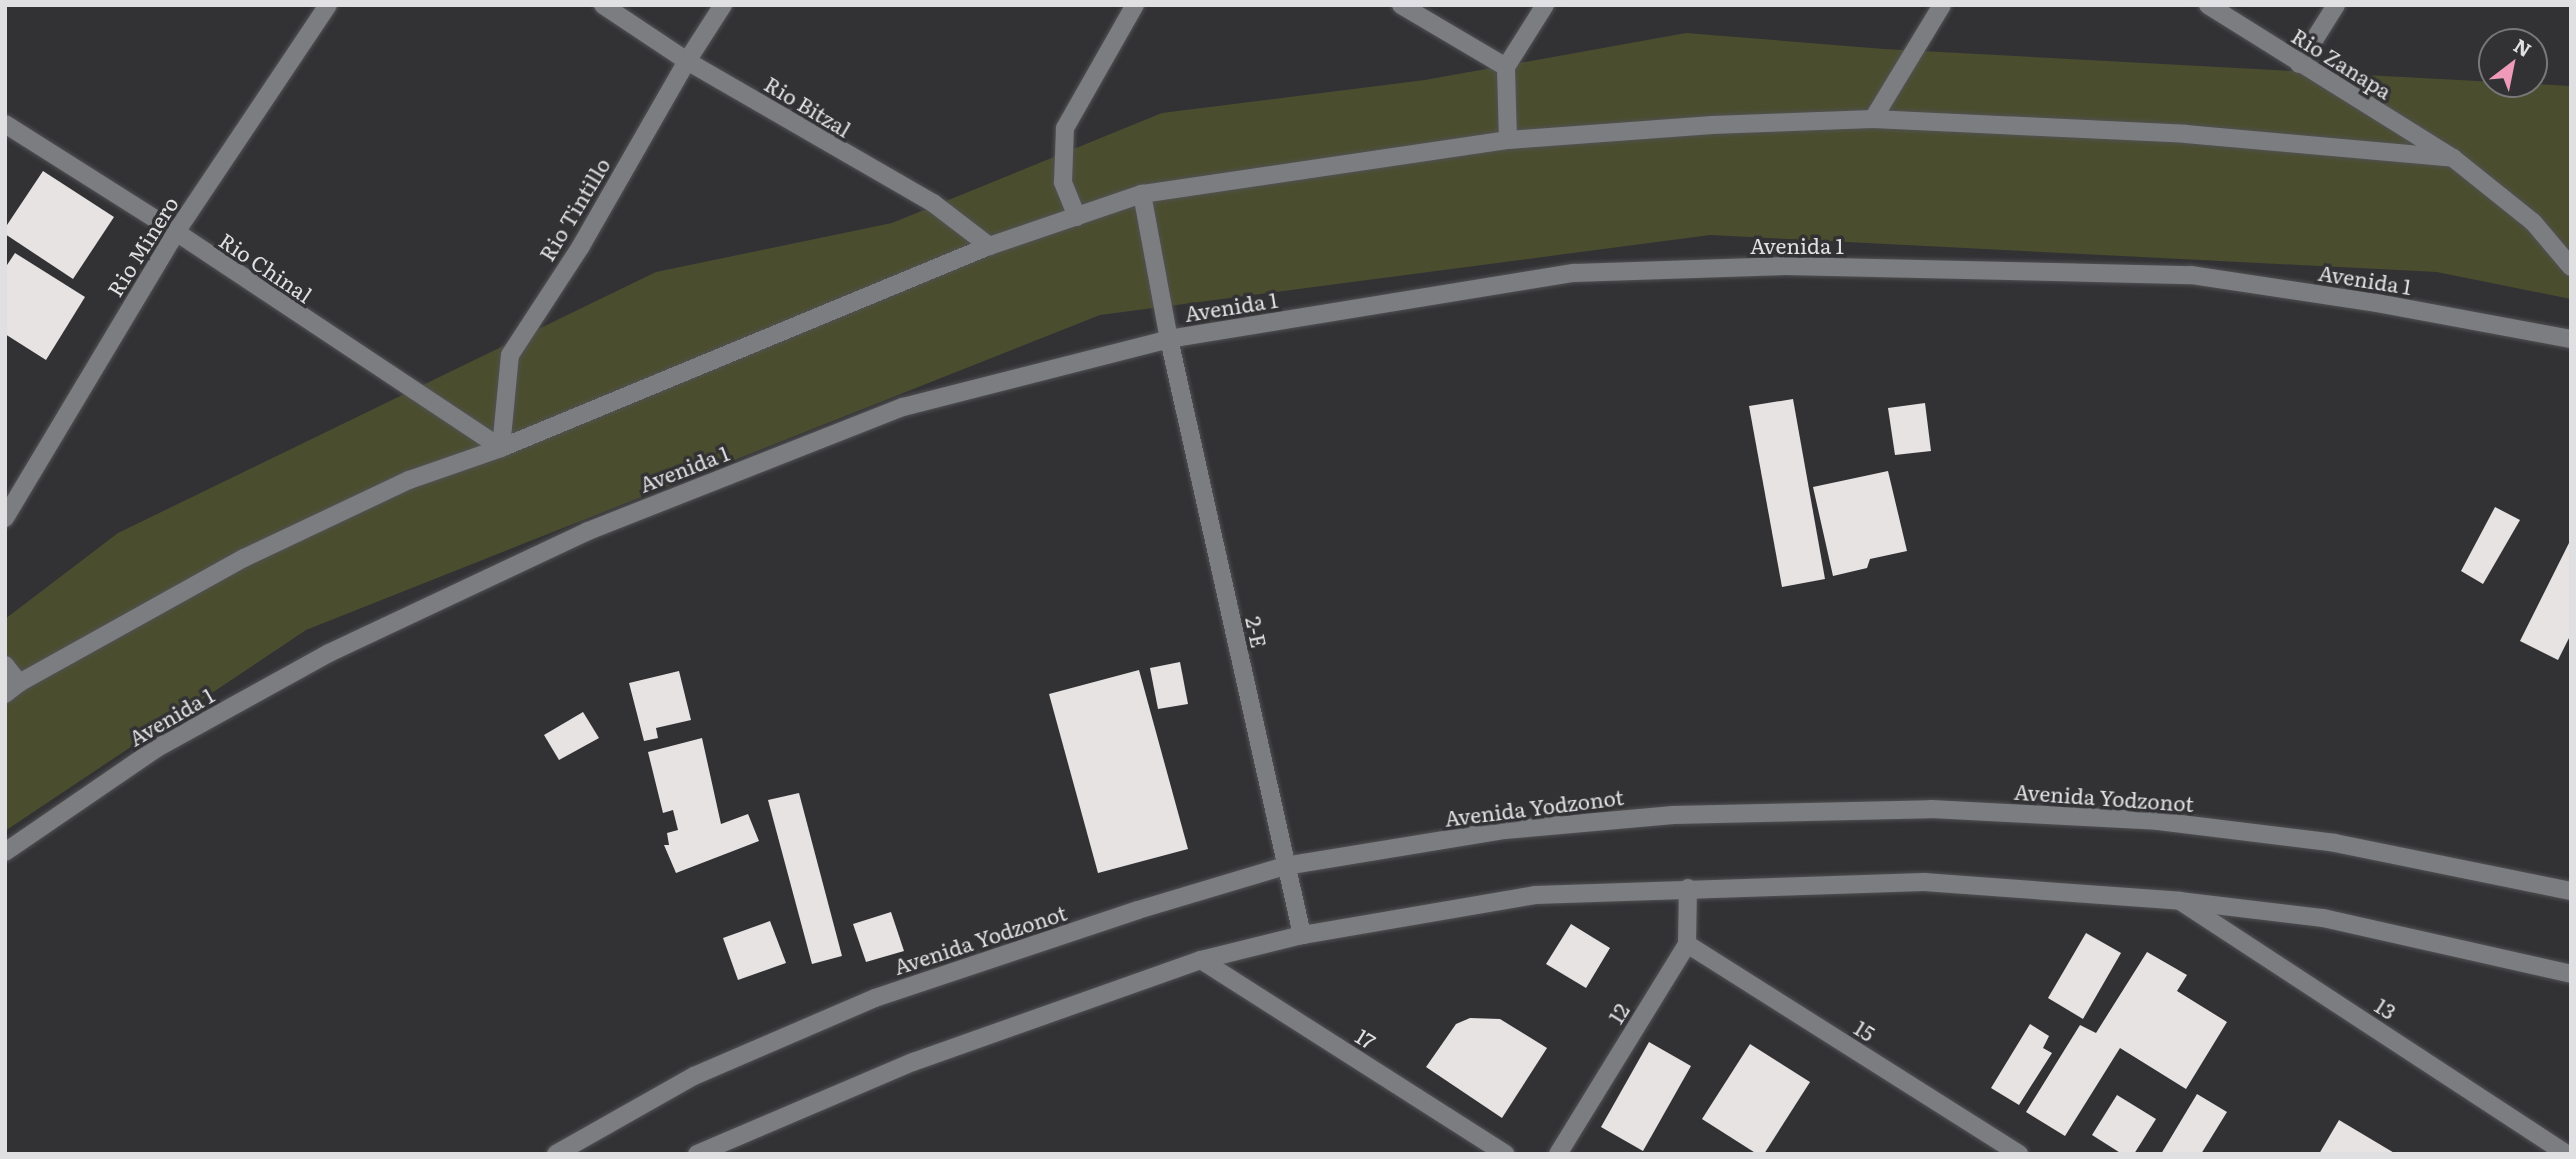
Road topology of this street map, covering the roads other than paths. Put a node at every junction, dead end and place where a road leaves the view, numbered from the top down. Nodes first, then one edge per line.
1 (328, 5) edge
2 (603, 5) edge
3 (723, 5) edge
4 (1135, 5) edge
5 (1401, 5) edge
6 (1545, 5) edge
7 (1942, 5) edge
8 (2208, 5) edge
9 (2336, 5) edge
10 (687, 61) junction
11 (2299, 64) junction
12 (1506, 67) junction
13 (1873, 119) junction
14 (5, 124) edge
15 (1508, 140) junction
16 (2453, 158) junction
17 (1142, 194) junction
18 (1077, 217) junction
19 (176, 232) junction
20 (989, 246) junction
21 (2571, 267) edge
22 (1169, 339) junction
23 (2571, 339) edge
24 (501, 448) junction
25 (5, 518) edge
26 (5, 665) edge
27 (12, 688) edge
28 (5, 852) edge
29 (1285, 866) junction
30 (1688, 888) junction
31 (2571, 891) edge
32 (2180, 901) junction
33 (1302, 935) junction
34 (1687, 944) junction
35 (1201, 960) junction
36 (2571, 974) edge
37 (556, 1154) edge
38 (697, 1154) edge
39 (1506, 1154) edge
40 (1558, 1154) edge
41 (2019, 1154) edge
42 (2567, 1154) edge

1 - 19 street, Rio Minero
2 - 10 street, Rio Bitzal
3 - 10 street, Rio Tintillo
4 - 18 street
5 - 12 street
6 - 12 street
7 - 13 street
8 - 11 street, Rio Zanapa
9 - 11 street
10 - 20 street, Rio Bitzal
10 - 24 street, Rio Tintillo
11 - 16 street, Rio Zanapa
12 - 15 street
13 - 15 street
13 - 16 street
14 - 19 street, Rio Chinal
15 - 17 street
16 - 21 street, Rio Zanapa
17 - 18 street
17 - 22 street, 2-E
18 - 20 street
19 - 24 street, Rio Chinal
19 - 25 street, Rio Minero
20 - 24 street
22 - 23 street, Avenida 1
22 - 28 street, Avenida 1
22 - 29 street, 2-E
24 - 27 street
26 - 27 street
29 - 31 street, Avenida Yodzonot
29 - 33 street, 2-E
29 - 37 street, Avenida Yodzonot
30 - 32 street
30 - 33 street
30 - 34 street
32 - 36 street
32 - 42 street, 13
33 - 35 street
34 - 40 street, 12
34 - 41 street, 15
35 - 38 street
35 - 39 street, 17

